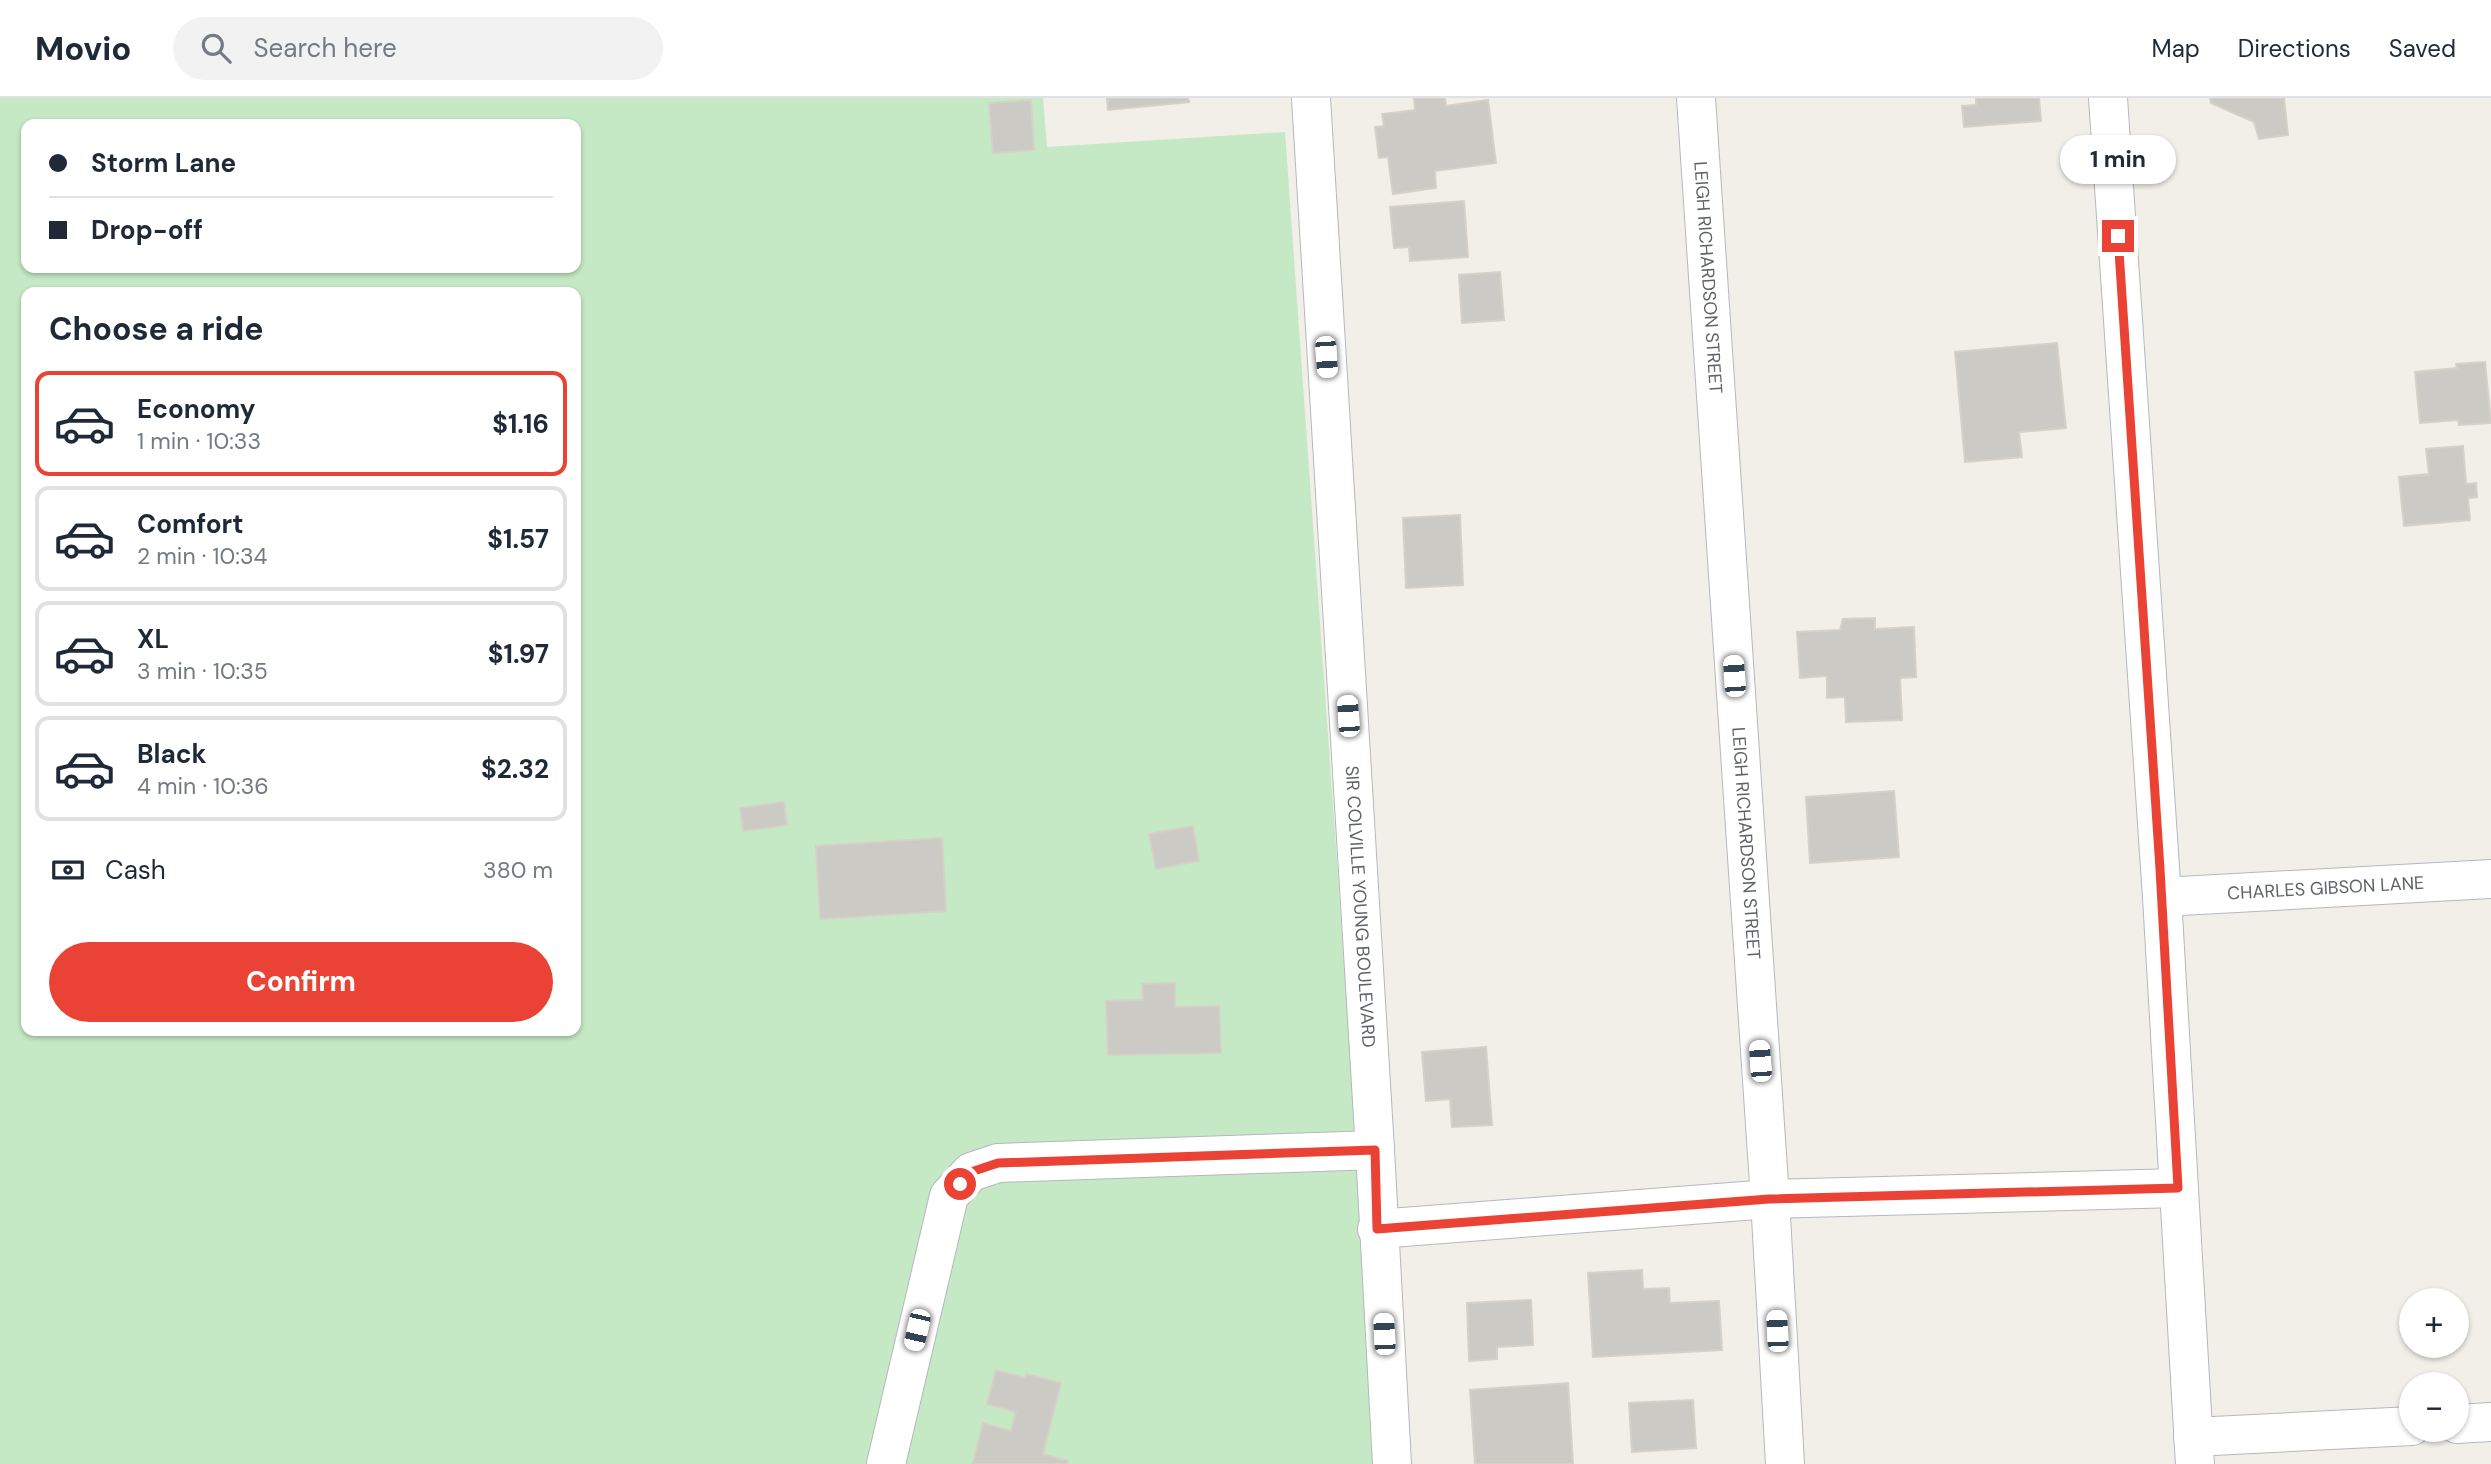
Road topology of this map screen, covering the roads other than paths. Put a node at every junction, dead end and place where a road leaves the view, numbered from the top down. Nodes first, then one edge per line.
1 (1311, 98) edge
2 (1696, 98) edge
3 (2108, 98) edge
4 (2491, 879) edge
5 (2162, 897) junction
6 (1375, 1150) junction
7 (2178, 1188) junction
8 (1769, 1199) junction
9 (1377, 1229) junction
10 (2491, 1422) edge
11 (2469, 1423) edge
12 (2399, 1427) edge
13 (2194, 1451) edge
14 (886, 1464) edge
15 (1392, 1464) edge
16 (1785, 1464) edge

1 - 6 street, SIR COLVILLE YOUNG BOULEVARD
2 - 8 street, LEIGH RICHARDSON STREET
3 - 5 street
4 - 5 street, CHARLES GIBSON LANE
5 - 7 street
6 - 9 street, SIR COLVILLE YOUNG BOULEVARD
6 - 14 street
7 - 8 street
7 - 13 street
8 - 9 street
8 - 16 street, LEIGH RICHARDSON STREET
9 - 15 street, SIR COLVILLE YOUNG BOULEVARD
10 - 11 street
12 - 13 street

